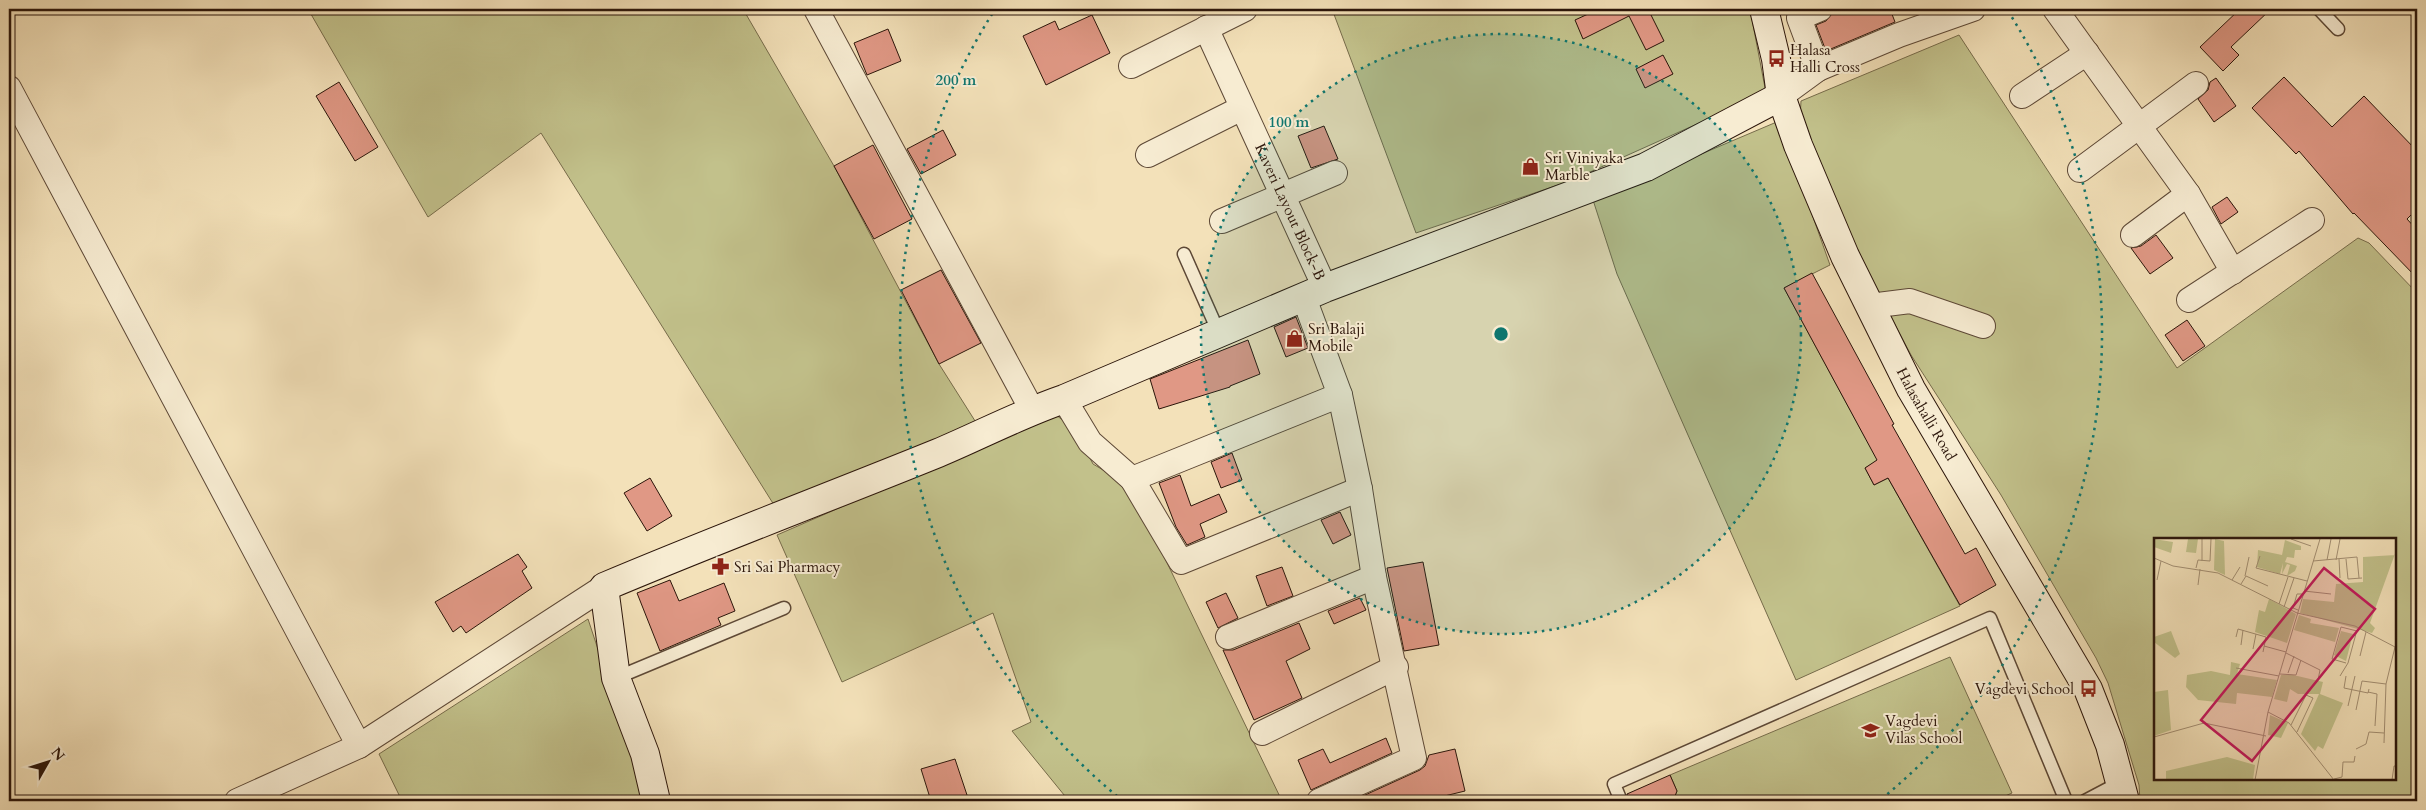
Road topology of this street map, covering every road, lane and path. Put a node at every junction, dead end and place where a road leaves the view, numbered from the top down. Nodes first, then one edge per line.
1 (816, 9) edge
2 (1245, 9) edge
3 (1764, 9) edge
4 (1820, 9) edge
5 (1973, 9) edge
6 (2056, 9) edge
7 (2319, 9) edge
8 (1206, 28) junction
9 (2338, 29) dead end
10 (2088, 53) junction
11 (1131, 66) dead end
12 (1818, 69) junction
13 (2196, 84) dead end
14 (9, 88) edge
15 (1781, 96) junction
16 (2022, 96) dead end
17 (1242, 108) junction
18 (2140, 126) junction
19 (1148, 156) dead end
20 (2080, 170) dead end
21 (1335, 173) dead end
22 (1282, 194) junction
23 (2188, 194) junction
24 (2312, 220) dead end
25 (1222, 221) dead end
26 (2133, 235) dead end
27 (1184, 254) dead end
28 (2232, 272) junction
29 (1314, 293) junction
30 (2189, 300) dead end
31 (1870, 306) junction
32 (1983, 326) dead end
33 (1219, 333) junction
34 (1340, 395) junction
35 (1064, 400) junction
36 (1032, 410) junction
37 (1132, 479) junction
38 (1360, 489) junction
39 (1374, 576) junction
40 (604, 587) junction
41 (784, 608) dead end
42 (1228, 637) dead end
43 (1396, 667) junction
44 (616, 678) junction
45 (1262, 733) dead end
46 (359, 746) junction
47 (2123, 792) edge
48 (237, 801) edge
49 (656, 801) edge
50 (1319, 801) edge
51 (1621, 801) edge
52 (2066, 801) edge
53 (2085, 801) edge

1 - 36 street
2 - 8 street
3 - 15 street, Halasahalli Road
4 - 12 street
5 - 12 street
6 - 10 street
7 - 9 lane
8 - 11 street
8 - 17 street, Kaveri Layout Block-B
10 - 16 street
10 - 18 street
12 - 15 street
13 - 18 street
14 - 46 street
15 - 29 street
15 - 31 street, Halasahalli Road
17 - 19 street
17 - 22 street, Kaveri Layout Block-B
18 - 20 street
18 - 23 street
21 - 22 street
22 - 25 street
22 - 29 street, Kaveri Layout Block-B
23 - 26 street
23 - 28 street
24 - 28 street
27 - 33 lane
28 - 30 street
29 - 33 street
29 - 34 street, Kaveri Layout Block-B
31 - 32 street
31 - 47 street, Halasahalli Road
33 - 35 street
34 - 37 street
34 - 38 street, Kaveri Layout Block-B
35 - 36 street
35 - 37 street
36 - 40 street
37 - 38 street
38 - 39 street, Kaveri Layout Block-B
39 - 42 street
39 - 43 street, Kaveri Layout Block-B
40 - 44 street
40 - 46 street
41 - 44 lane
43 - 45 street
43 - 50 street, Kaveri Layout Block-B
44 - 49 street
46 - 48 street
47 - 53 lane
51 - 52 lane

